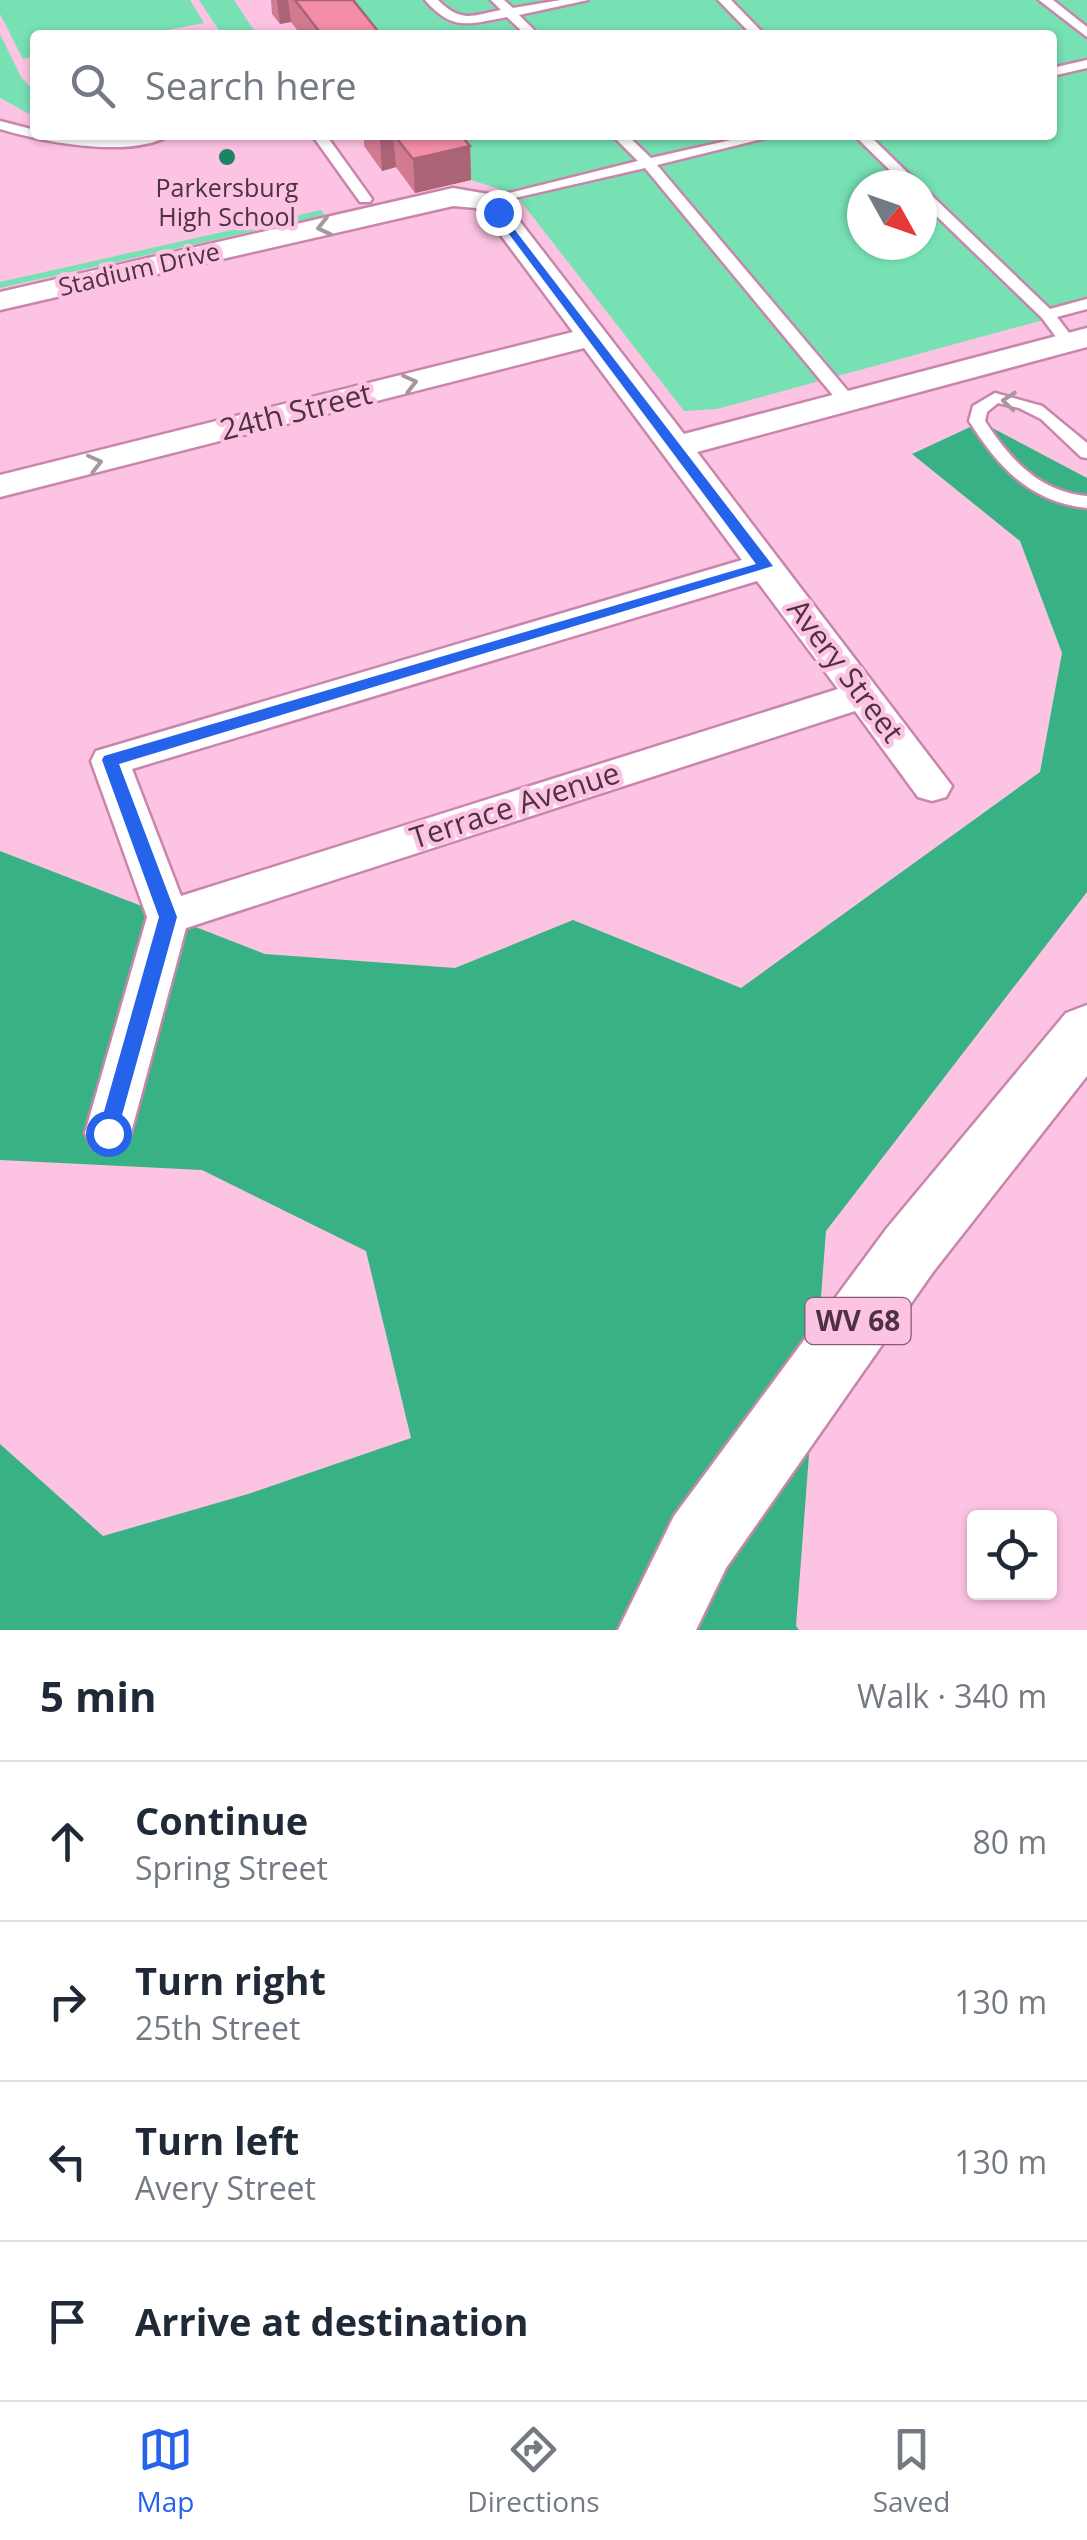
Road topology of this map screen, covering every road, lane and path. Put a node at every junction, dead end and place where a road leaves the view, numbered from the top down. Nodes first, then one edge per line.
1 (431, 0) edge
2 (498, 0) edge
3 (582, 0) edge
4 (724, 0) edge
5 (1045, 0) edge
6 (510, 15) junction
7 (527, 30) edge
8 (755, 30) edge
9 (1087, 33) edge
10 (1087, 64) edge
11 (1057, 71) edge
12 (0, 124) edge
13 (30, 133) edge
14 (55, 140) edge
15 (140, 140) edge
16 (323, 140) edge
17 (624, 140) edge
18 (749, 140) edge
19 (866, 140) edge
20 (648, 163) junction
21 (897, 170) edge
22 (365, 199) dead end
23 (484, 201) junction
24 (937, 209) edge
25 (0, 301) edge
26 (1087, 304) edge
27 (1047, 315) junction
28 (592, 337) junction
29 (1078, 340) edge
30 (847, 401) junction
31 (675, 447) junction
32 (1087, 453) edge
33 (0, 486) edge
34 (1087, 502) edge
35 (766, 566) junction
36 (862, 694) junction
37 (932, 786) dead end
38 (168, 917) junction
39 (1087, 1031) edge
40 (108, 1133) dead end
41 (656, 1630) edge

1 - 6 lane
2 - 6 lane
3 - 6 lane
4 - 8 lane
5 - 9 lane
6 - 7 lane
10 - 11 lane
12 - 13 lane
14 - 15 lane
16 - 22 lane
17 - 20 lane
18 - 20 lane
19 - 21 lane
20 - 23 lane
20 - 30 lane
23 -> 25 street, Stadium Drive
23 - 28 street, Avery Street
24 - 27 lane
26 - 27 lane
27 - 29 lane
28 - 31 street, Avery Street
33 -> 28 street, 24th Street
29 - 30 street
30 - 31 street
31 - 35 street, Avery Street
32 -> 34 lane
35 - 36 street, Avery Street
35 - 38 street
36 - 37 street, Avery Street
36 - 38 street, Terrace Avenue
38 - 40 street
39 - 41 main road, WV 68

